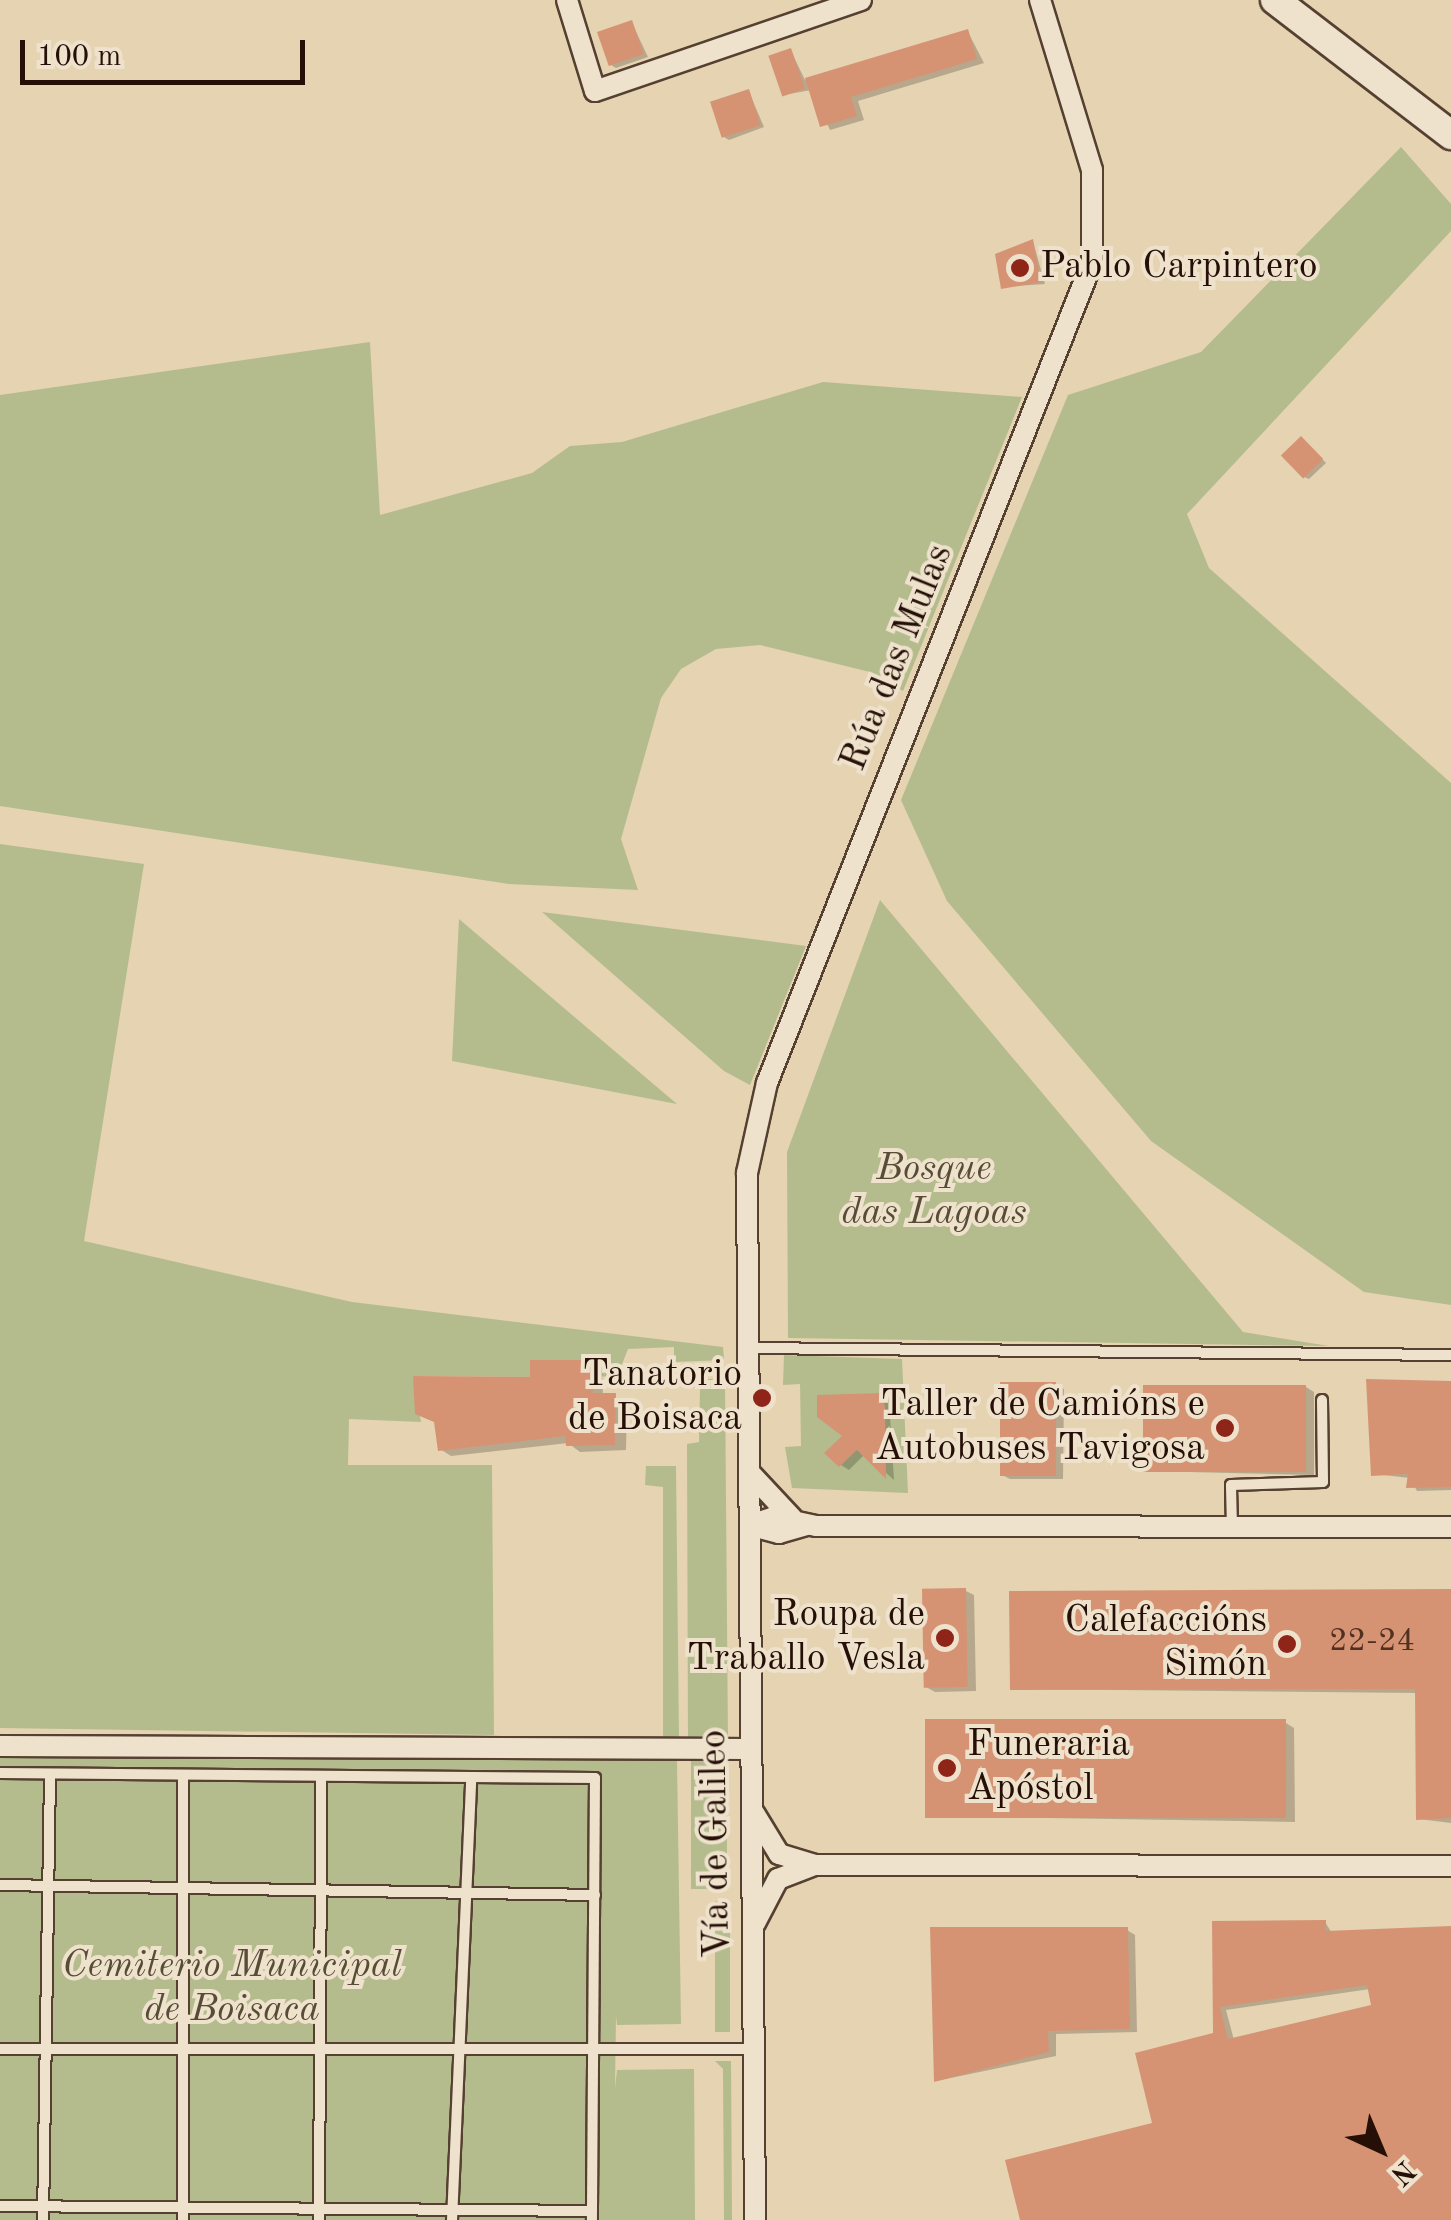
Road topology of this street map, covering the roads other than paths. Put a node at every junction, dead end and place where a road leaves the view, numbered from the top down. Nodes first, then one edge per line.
1 (567, 0) edge
2 (860, 0) edge
3 (1040, 0) edge
4 (1275, 0) edge
5 (1305, 10) edge
6 (1451, 136) edge
7 (748, 1348) junction
8 (1451, 1355) edge
9 (1322, 1400) dead end
10 (750, 1473) junction
11 (750, 1525) junction
12 (807, 1526) junction
13 (1451, 1526) edge
14 (1232, 1528) junction
15 (749, 1572) junction
16 (0, 1746) edge
17 (751, 1749) junction
18 (0, 1773) edge
19 (50, 1774) junction
20 (183, 1775) junction
21 (471, 1777) junction
22 (322, 1778) junction
23 (752, 1810) junction
24 (753, 1849) junction
25 (778, 1854) junction
26 (814, 1865) junction
27 (1451, 1866) edge
28 (778, 1879) junction
29 (0, 1885) edge
30 (753, 1885) junction
31 (48, 1886) junction
32 (183, 1888) junction
33 (321, 1890) junction
34 (466, 1893) junction
35 (595, 1895) junction
36 (753, 1927) junction
37 (0, 2049) edge
38 (46, 2049) junction
39 (754, 2049) junction
40 (183, 2050) junction
41 (320, 2050) junction
42 (459, 2050) junction
43 (594, 2050) junction
44 (0, 2206) edge
45 (43, 2206) junction
46 (183, 2207) junction
47 (319, 2214) edge
48 (453, 2215) edge
49 (592, 2215) edge
50 (43, 2220) edge
51 (183, 2220) edge
52 (755, 2220) edge

1 - 2 street
3 - 7 street, Rúa das Mulas
4 - 5 main road
5 - 6 main road
7 - 8 lane
7 - 10 street, Vía de Galileo
9 - 14 lane
10 - 11 street, Vía de Galileo
10 - 12 street
11 - 12 street
11 - 15 street, Vía de Galileo
12 - 14 street
12 - 15 street
13 - 14 street
15 - 17 street, Vía de Galileo
16 - 17 street
17 - 23 street, Vía de Galileo
18 - 19 lane
19 - 20 lane
19 - 31 lane
20 - 22 lane
20 - 32 lane
21 - 22 lane
21 - 34 lane
21 - 35 lane
22 - 33 lane
23 - 24 street, Vía de Galileo
23 - 25 street
24 - 25 street
24 - 30 street, Vía de Galileo
25 - 26 street
25 - 28 street
26 - 27 street
26 - 28 street
28 - 30 street
28 - 36 street
29 - 31 lane
30 - 36 street, Vía de Galileo
31 - 32 lane
31 - 38 lane
32 - 33 lane
32 - 40 lane
33 - 34 lane
33 - 41 lane
34 - 35 lane
34 - 42 lane
35 - 43 lane
36 - 39 street, Vía de Galileo
37 - 38 lane
38 - 40 lane
38 - 45 lane
39 - 43 lane
39 - 52 street, Vía de Galileo
40 - 41 lane
40 - 46 lane
41 - 42 lane
41 - 47 lane
42 - 43 lane
42 - 48 lane
43 - 49 lane
44 - 45 lane
45 - 46 lane
45 - 50 lane
46 - 47 lane
46 - 51 lane
47 - 48 lane
48 - 49 lane

